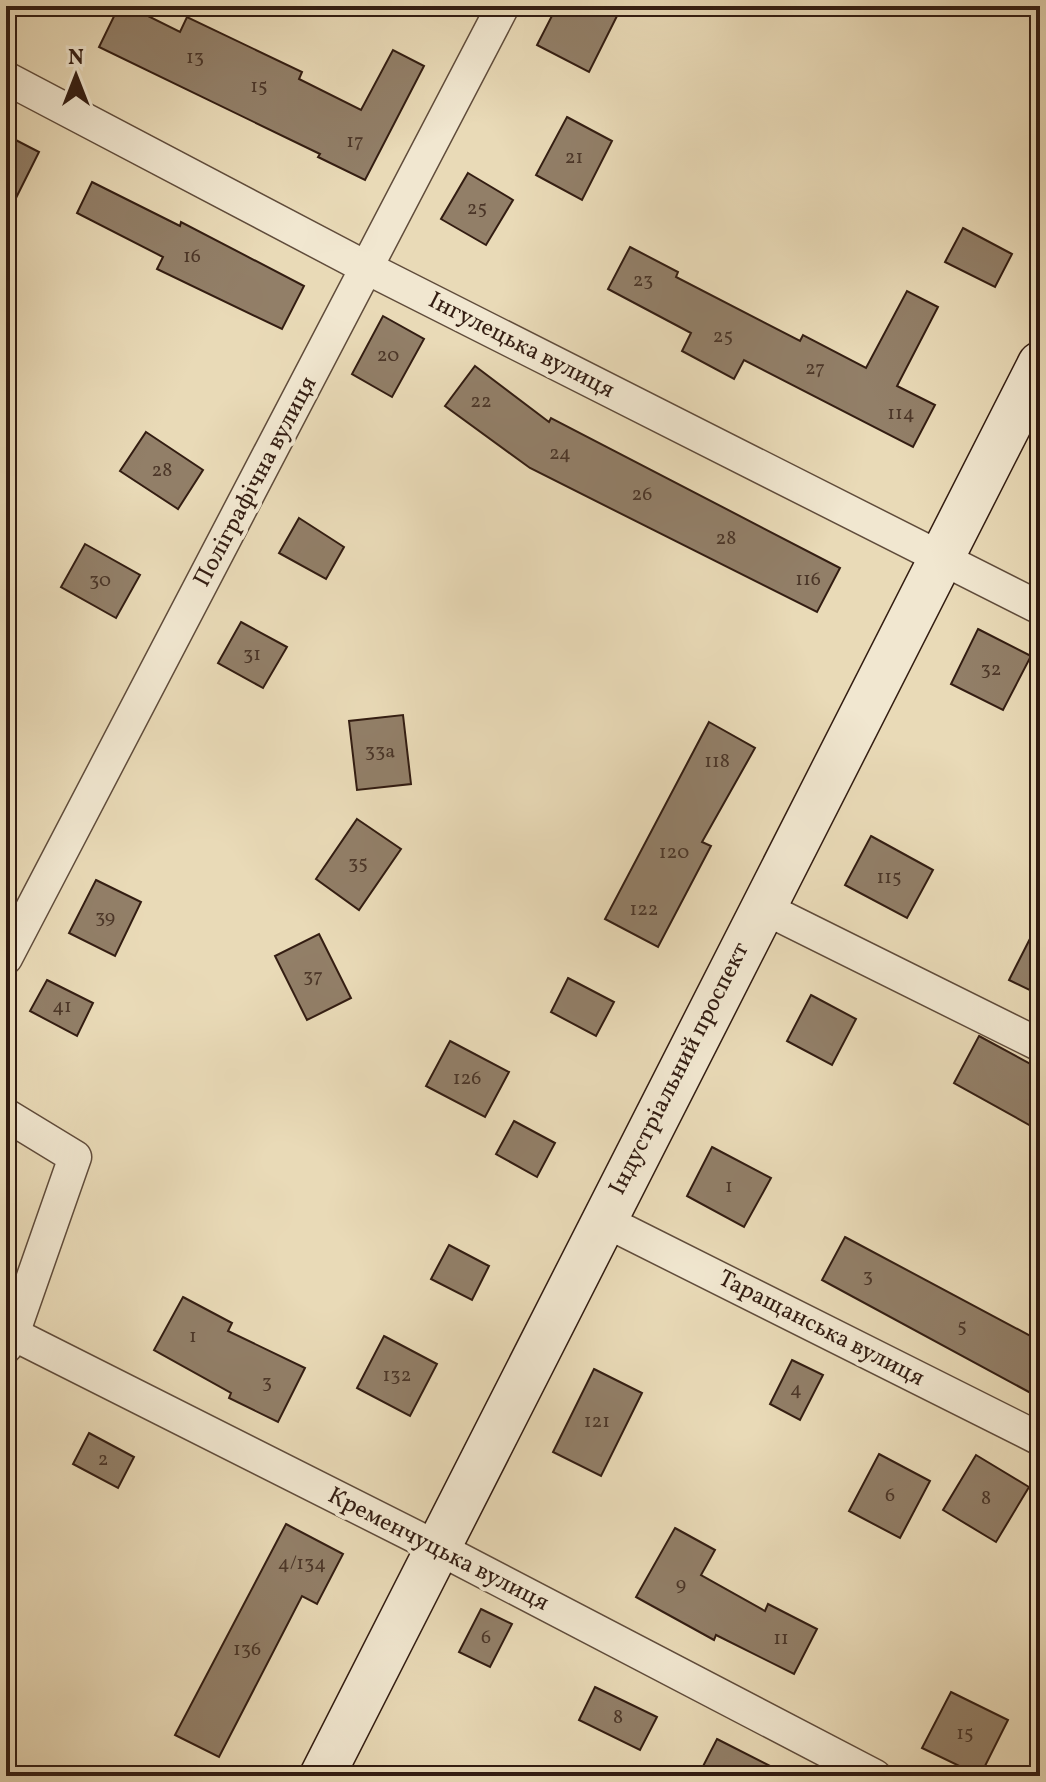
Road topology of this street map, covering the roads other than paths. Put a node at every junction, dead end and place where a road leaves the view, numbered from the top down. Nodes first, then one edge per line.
1 (503, 6) edge
2 (6, 78) edge
3 (369, 269) junction
4 (1040, 364) edge
5 (940, 558) junction
6 (1040, 608) edge
7 (762, 907) junction
8 (6, 958) edge
9 (1040, 1045) edge
10 (6, 1115) edge
11 (603, 1220) junction
12 (10, 1340) edge
13 (1040, 1439) edge
14 (436, 1547) junction
15 (322, 1776) edge
16 (875, 1776) edge

1 - 3 street, Поліграфічна вулиця
2 - 3 street, Інгулецька вулиця
3 - 5 street, Інгулецька вулиця
3 - 8 street, Поліграфічна вулиця
4 - 5 street, Індустріальний проспект
5 - 6 street, Інгулецька вулиця
5 - 7 street, Індустріальний проспект
7 - 9 street
7 - 11 street, Індустріальний проспект
10 - 12 street
11 - 13 street, Таращанська вулиця
11 - 14 street, Індустріальний проспект
12 - 14 street, Кременчуцька вулиця
14 - 15 street, Індустріальний проспект
14 - 16 street, Кременчуцька вулиця

